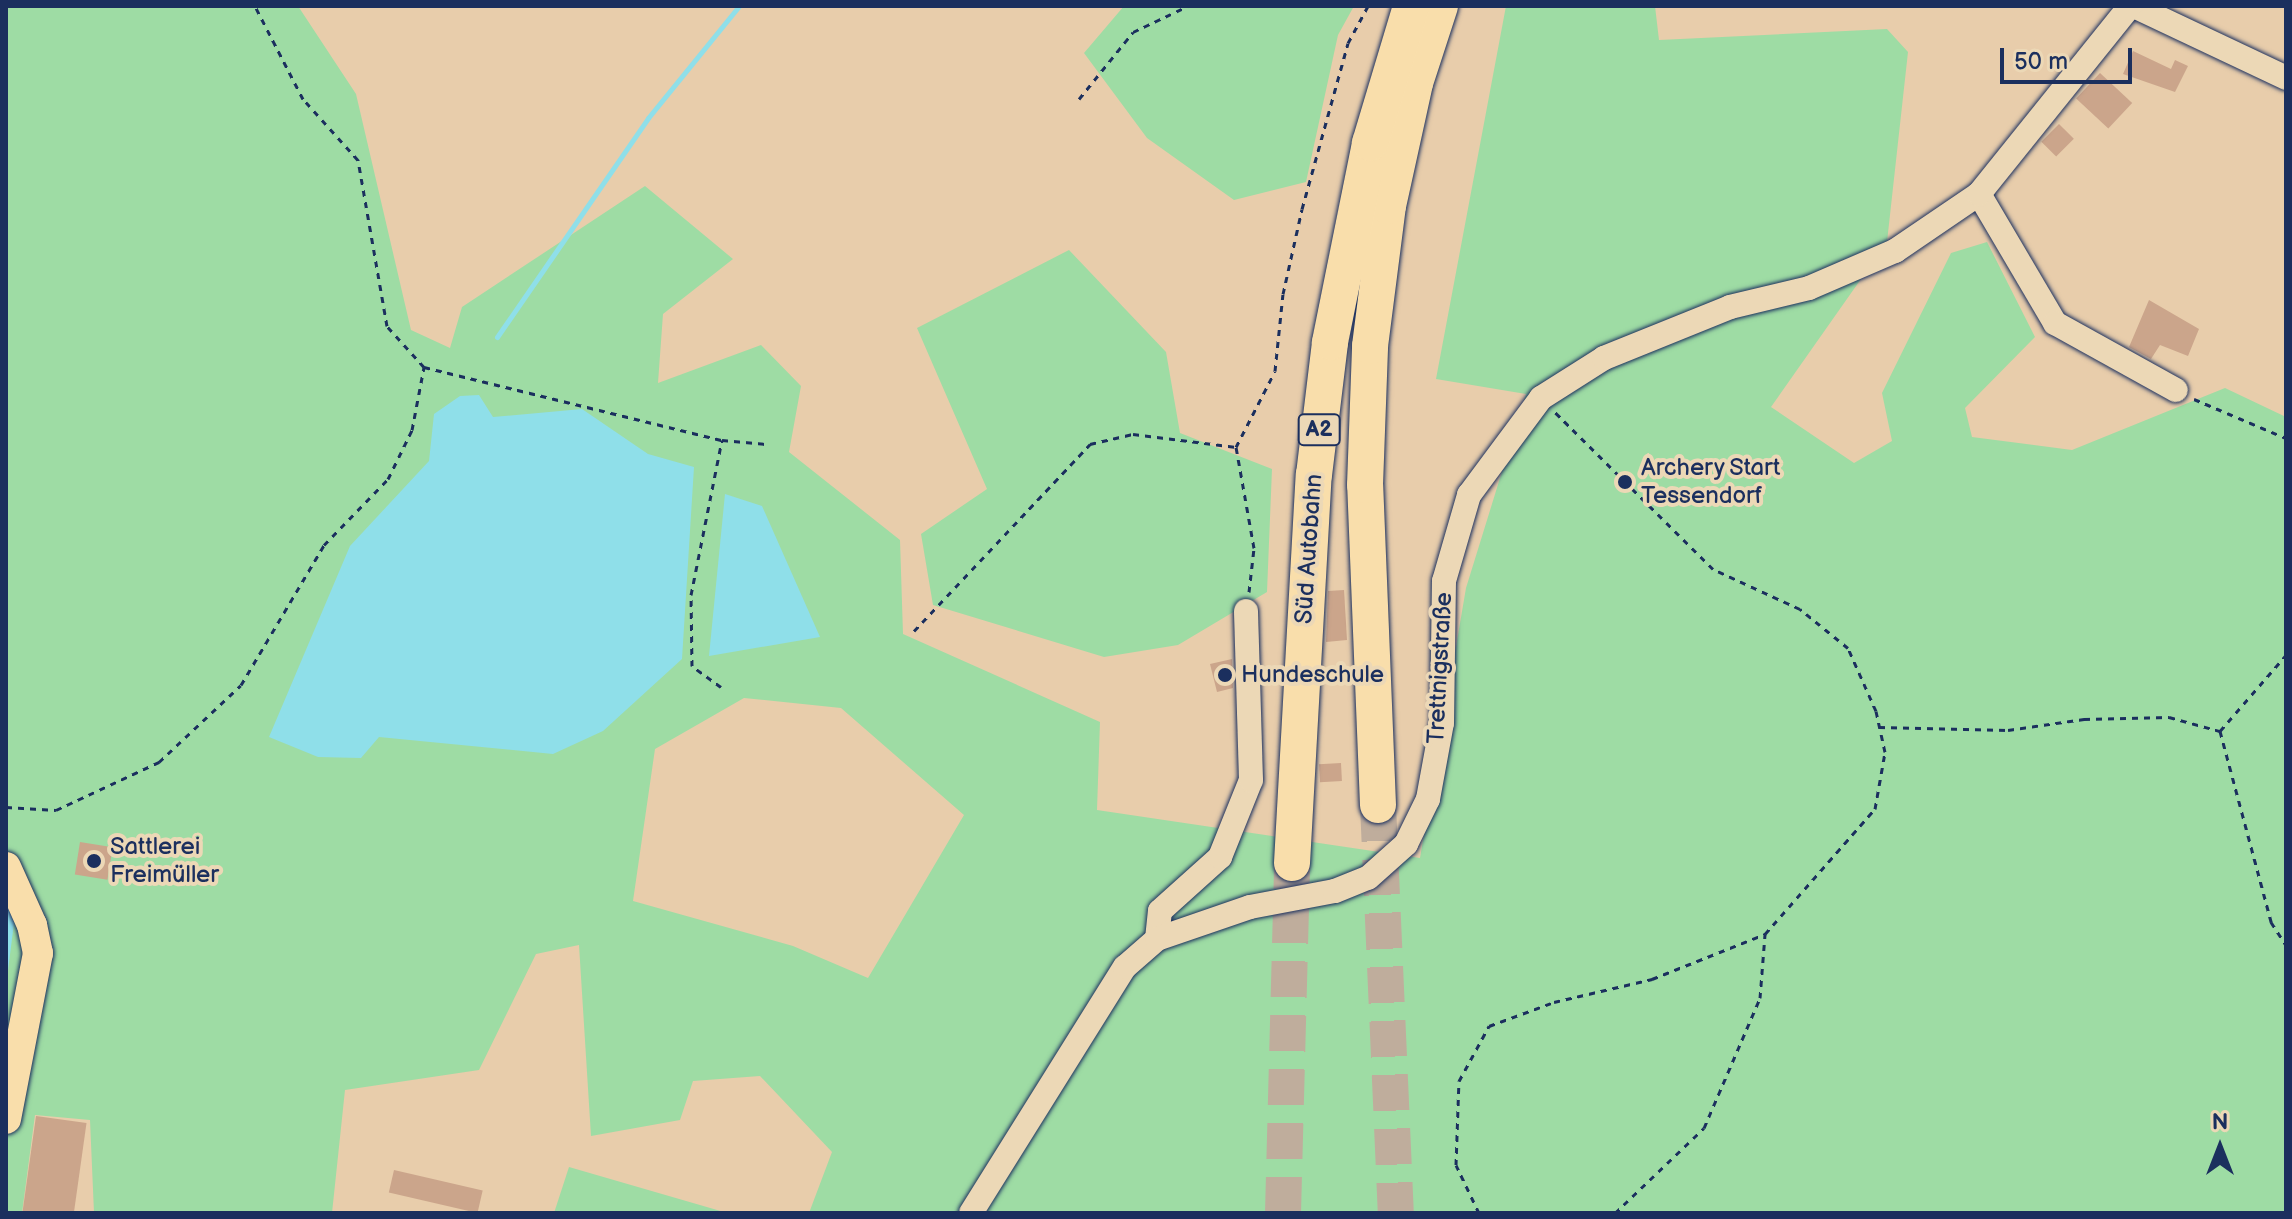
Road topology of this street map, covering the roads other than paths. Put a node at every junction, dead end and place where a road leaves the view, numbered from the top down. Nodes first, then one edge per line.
1 (1411, 6) edge
2 (1440, 6) edge
3 (2132, 6) edge
4 (2286, 78) edge
5 (1979, 194) junction
6 (2176, 390) road end
7 (1246, 611) road end
8 (1378, 805) tunnel mouth
9 (1292, 863) tunnel mouth
10 (6, 867) edge
11 (1157, 939) junction
12 (6, 1119) edge
13 (971, 1213) edge

1 - 9 highway, Süd Autobahn / A2
2 - 8 highway, A2
3 - 4 street
3 - 5 street, Trettnigstraße
5 - 6 street
5 - 11 street, Trettnigstraße
7 - 11 street
10 - 12 main road
11 - 13 street, Trettnigstraße

